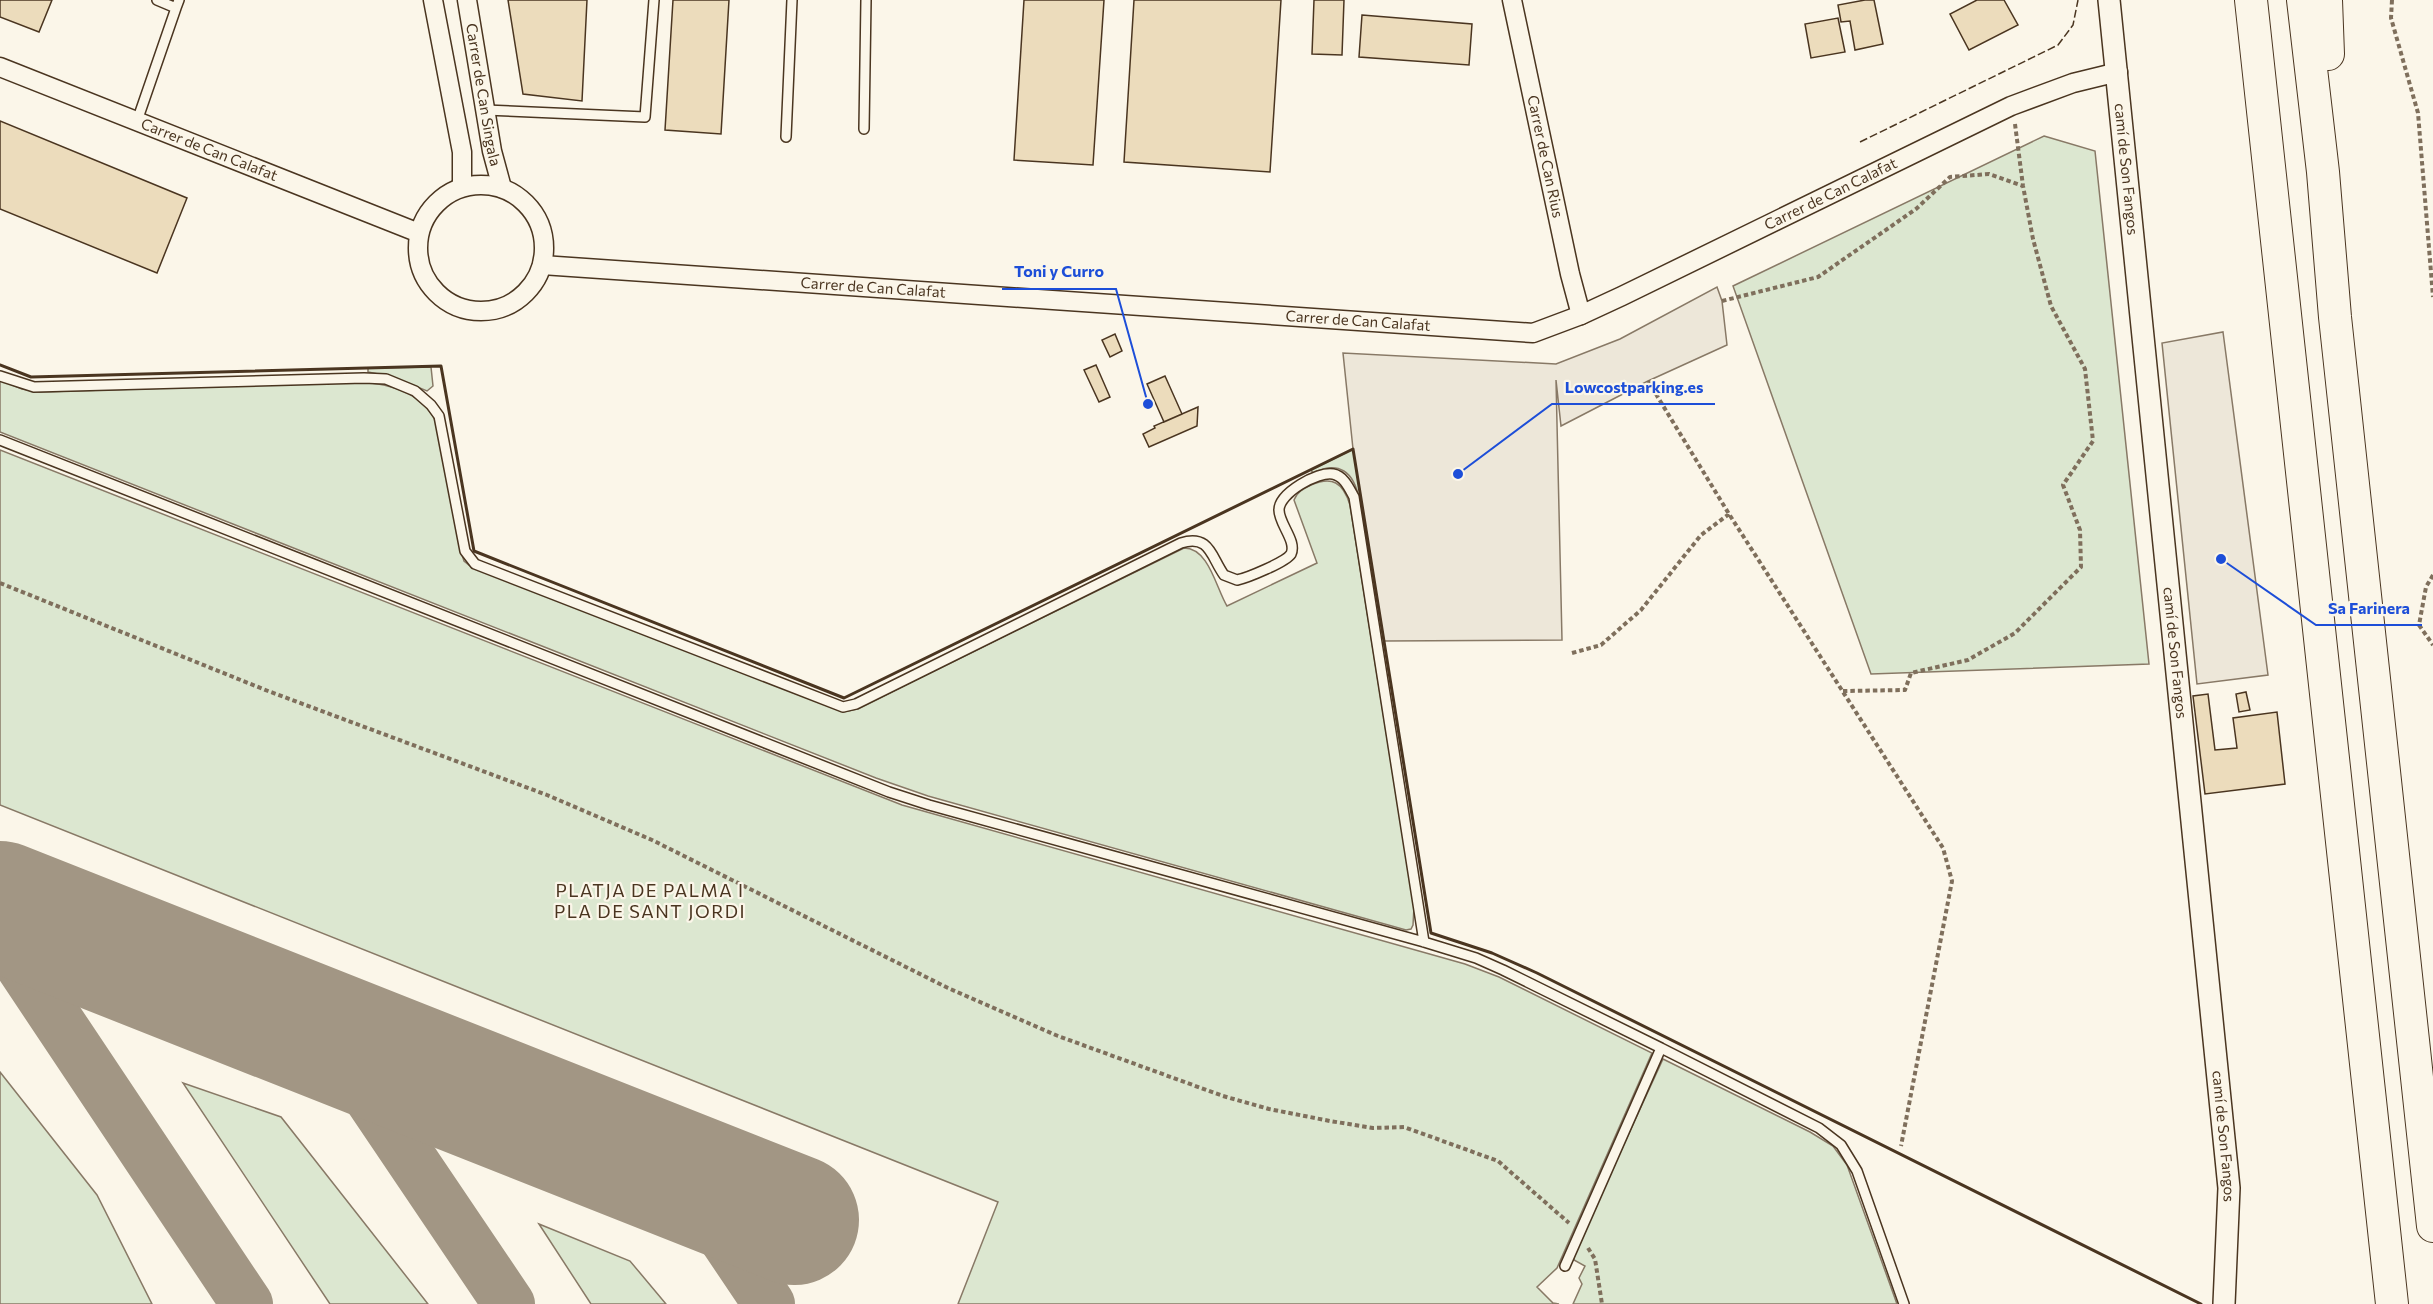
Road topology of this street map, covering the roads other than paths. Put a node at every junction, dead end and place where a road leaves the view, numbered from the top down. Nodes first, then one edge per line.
1 (158, 0) edge
2 (433, 0) edge
3 (467, 0) edge
4 (654, 0) edge
5 (792, 0) edge
6 (866, 0) edge
7 (1512, 0) edge
8 (2109, 0) edge
9 (2232, 0) edge
10 (2251, 0) edge
11 (2302, 0) edge
12 (2326, 0) edge
13 (178, 4) edge
14 (0, 67) edge
15 (2118, 72) junction
16 (485, 110) junction
17 (137, 121) junction
18 (864, 129) dead end
19 (786, 137) dead end
20 (2267, 156) junction
21 (2323, 172) junction
22 (462, 188) junction
23 (502, 188) junction
24 (419, 233) junction
25 (542, 265) junction
26 (1581, 315) junction
27 (0, 376) edge
28 (0, 440) edge
29 (1424, 942) junction
30 (1662, 1048) junction
31 (2433, 1226) edge
32 (1565, 1266) dead end
33 (1904, 1304) edge
34 (2224, 1304) edge
35 (2392, 1304) edge

1 - 13 lane
2 - 22 street
3 - 16 street, Carrer de Can Singala
4 - 16 lane
5 - 19 lane
6 - 18 lane
7 - 26 street, Carrer de Can Rius
8 - 15 street, camí de Son Fangos
9 - 20 highway
10 - 20 highway
11 - 21 highway
12 - 21 highway
13 - 17 lane
14 - 17 street, Carrer de Can Calafat
15 - 26 street, Carrer de Can Calafat
15 - 34 street, camí de Son Fangos
16 - 23 street, Carrer de Can Singala
17 - 24 street, Carrer de Can Calafat
20 - 35 highway
21 - 31 highway
22 - 23 street
22 - 24 street
23 - 25 street
24 - 25 street
25 - 26 street, Carrer de Can Calafat
27 - 29 lane
28 - 29 lane
29 - 30 lane
30 - 32 lane
30 - 33 lane

